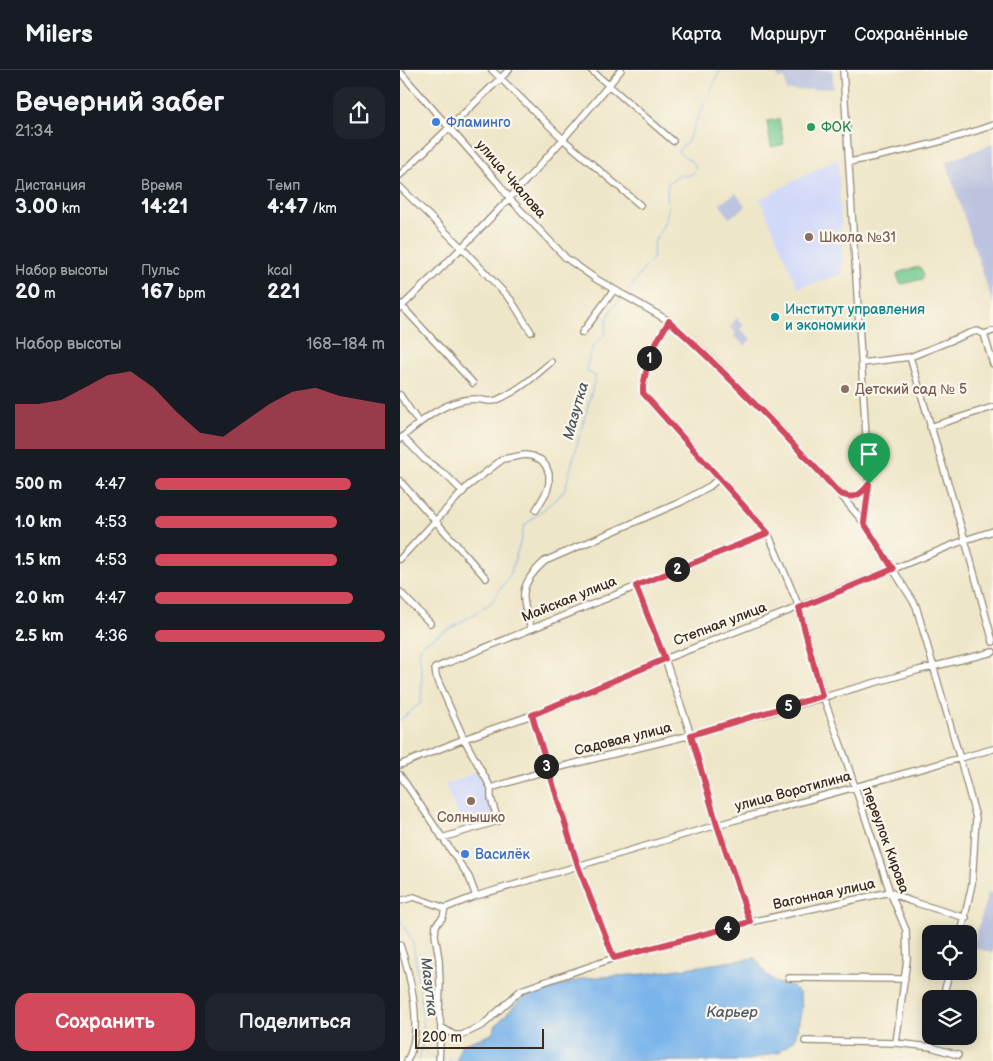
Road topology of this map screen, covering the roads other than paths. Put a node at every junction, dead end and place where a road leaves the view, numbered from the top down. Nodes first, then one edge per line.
1 (492, 70) edge
2 (510, 70) edge
3 (591, 70) edge
4 (621, 70) edge
5 (843, 70) edge
6 (400, 72) edge
7 (500, 79) junction
8 (609, 86) junction
9 (993, 125) edge
10 (450, 128) junction
11 (564, 140) junction
12 (673, 141) dead end
13 (849, 162) junction
14 (400, 175) edge
15 (400, 187) edge
16 (510, 199) junction
17 (640, 205) dead end
18 (462, 248) junction
19 (614, 290) junction
20 (401, 306) edge
21 (669, 321) junction
22 (993, 331) edge
23 (531, 332) dead end
24 (582, 333) dead end
25 (984, 334) junction
26 (910, 357) junction
27 (552, 362) dead end
28 (862, 364) junction
29 (993, 364) edge
30 (473, 383) dead end
31 (400, 395) edge
32 (993, 407) edge
33 (419, 423) junction
34 (930, 427) junction
35 (401, 438) edge
36 (719, 478) junction
37 (400, 481) edge
38 (869, 484) junction
39 (463, 492) junction
40 (839, 493) junction
41 (536, 510) dead end
42 (435, 522) junction
43 (864, 523) junction
44 (993, 531) edge
45 (768, 533) junction
46 (965, 540) junction
47 (400, 559) edge
48 (893, 569) junction
49 (486, 578) dead end
50 (636, 586) junction
51 (400, 592) edge
52 (799, 608) junction
53 (430, 623) dead end
54 (531, 628) junction
55 (993, 642) edge
56 (993, 652) edge
57 (665, 659) junction
58 (933, 666) junction
59 (822, 696) junction
60 (532, 715) junction
61 (691, 735) junction
62 (464, 739) junction
63 (993, 749) edge
64 (960, 759) junction
65 (400, 765) edge
66 (548, 770) junction
67 (400, 775) edge
68 (491, 788) junction
69 (854, 788) junction
70 (717, 825) junction
71 (442, 838) junction
72 (578, 866) junction
73 (890, 892) junction
74 (476, 896) junction
75 (400, 900) edge
76 (445, 908) junction
77 (966, 918) junction
78 (750, 922) junction
79 (964, 925) edge
80 (400, 945) edge
81 (614, 958) junction
82 (789, 978) dead end
83 (905, 979) junction
84 (441, 1027) junction
85 (805, 1041) dead end
86 (896, 1043) junction
87 (930, 1047) joint
88 (958, 1055) dead end
89 (407, 1061) edge
90 (439, 1061) edge

1 - 7 street
2 - 7 street
3 - 8 street
4 - 8 street
5 - 13 street
6 - 10 street, улица Чкалова
7 - 10 street
7 - 11 street
8 - 11 street
8 - 12 street
9 - 13 street
10 - 14 street
10 - 16 street, улица Чкалова
11 - 16 street
11 - 17 street
13 - 28 street
15 - 18 street
16 - 18 street
16 - 19 street, улица Чкалова
18 - 20 street
18 - 23 street
19 - 21 street, улица Чкалова
19 - 24 street
20 - 30 street
21 - 36 street, переулок Кирова
21 - 40 street, улица Чкалова
22 - 25 street
25 - 26 street
25 - 29 street
26 - 28 street
26 - 34 street
27 - 33 street
28 - 38 street
31 - 33 street
32 - 34 street
33 - 35 street
34 - 46 street
35 - 39 street
36 - 45 street, переулок Кирова
36 - 54 street
37 - 42 street
38 - 40 street
38 - 43 street
39 - 41 street
39 - 42 street
40 - 43 street, улица Чкалова
42 - 47 street
42 - 49 street
43 - 48 street, улица Чкалова
44 - 46 street, Степная улица
45 - 50 street, Майская улица
45 - 52 street, переулок Кирова
46 - 48 street, Степная улица
46 - 55 street
48 - 52 street, Степная улица
48 - 58 street, улица Чкалова
50 - 54 street, Майская улица
50 - 57 street
51 - 53 street
52 - 57 street, Степная улица
52 - 59 street, переулок Кирова
54 - 62 street, Майская улица
56 - 58 street, Садовая улица
57 - 60 street, Степная улица
57 - 61 street
58 - 59 street, Садовая улица
58 - 64 street, улица Чкалова
59 - 61 street, Садовая улица
59 - 69 street, переулок Кирова
60 - 62 street, Степная улица
60 - 66 street
61 - 66 street, Садовая улица
61 - 70 street
62 - 65 street, Степная улица
62 - 68 street
63 - 64 street, улица Воротилина
64 - 69 street, улица Воротилина
64 - 77 street, улица Чкалова
66 - 68 street, Садовая улица
66 - 72 street
67 - 71 street
68 - 71 street
69 - 70 street, улица Воротилина
69 - 73 street, переулок Кирова
70 - 72 street, улица Воротилина
70 - 78 street
71 - 74 street
72 - 74 street, улица Воротилина
72 - 81 street
73 - 77 street, Вагонная улица
73 - 78 street, Вагонная улица
73 - 83 street, переулок Кирова
74 - 76 street, улица Воротилина
75 - 76 street
76 - 84 street
77 - 79 street, улица Чкалова
78 - 81 street, Вагонная улица
80 - 89 street
81 - 84 street, Вагонная улица
82 - 83 street
83 - 86 street, переулок Кирова
84 - 90 street
85 - 86 street
86 - 87 street
87 - 88 street

